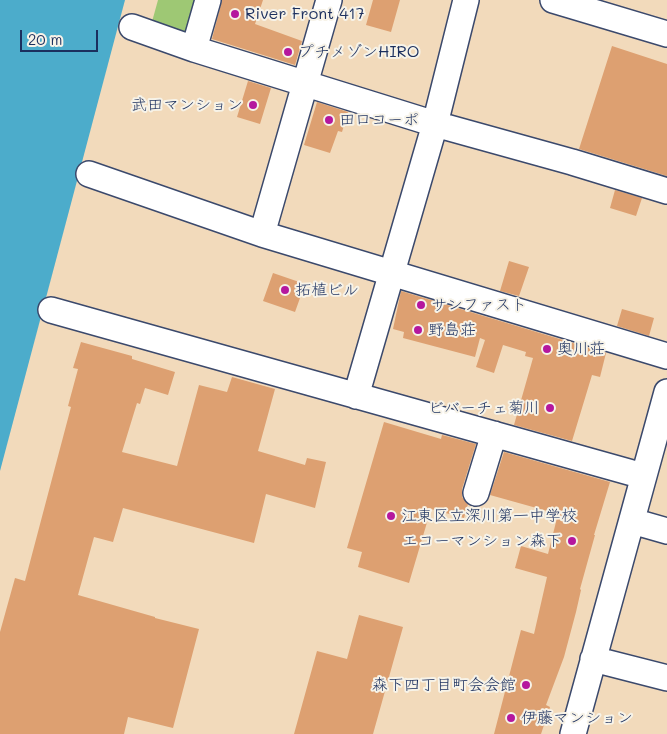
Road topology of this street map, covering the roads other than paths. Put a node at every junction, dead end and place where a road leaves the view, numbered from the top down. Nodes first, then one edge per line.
1 (208, 0) edge
2 (329, 0) edge
3 (466, 0) edge
4 (565, 2) edge
5 (132, 27) dead end
6 (667, 34) edge
7 (194, 49) junction
8 (306, 84) junction
9 (435, 124) junction
10 (89, 174) dead end
11 (667, 191) edge
12 (262, 234) junction
13 (392, 273) junction
14 (51, 310) dead end
15 (667, 356) edge
16 (667, 392) edge
17 (356, 396) junction
18 (494, 434) junction
19 (643, 476) junction
20 (476, 493) dead end
21 (632, 521) junction
22 (667, 531) edge
23 (593, 659) junction
24 (667, 678) edge
25 (573, 734) edge

1 - 7 street
2 - 8 street
3 - 9 street
4 - 6 street
5 - 7 street
7 - 8 street
8 - 9 street
8 - 12 street
9 - 11 street
9 - 13 street
10 - 12 street
12 - 13 street
13 - 15 street
13 - 17 street
14 - 17 street
16 - 19 street
17 - 18 street
18 - 19 street
18 - 20 street
19 - 21 street
21 - 22 street
21 - 23 street
23 - 24 street
23 - 25 street

